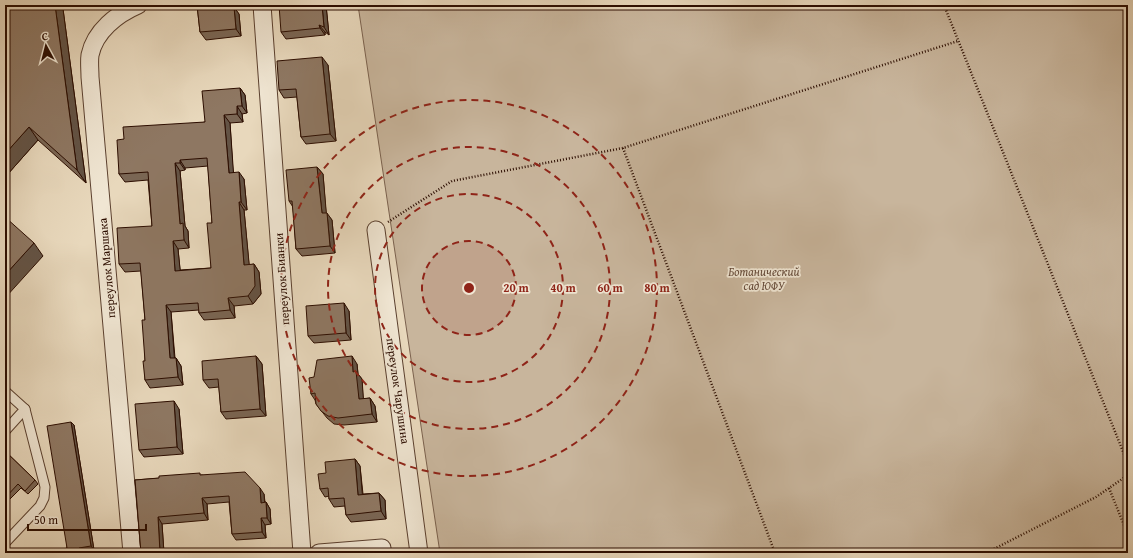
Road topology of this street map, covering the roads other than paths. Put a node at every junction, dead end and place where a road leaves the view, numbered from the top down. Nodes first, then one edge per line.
1 (138, 5) edge
2 (262, 5) edge
3 (376, 230) road end
4 (5, 391) edge
5 (25, 409) junction
6 (5, 430) edge
7 (5, 543) edge
8 (382, 548) dead end
9 (132, 553) edge
10 (302, 553) edge
11 (319, 553) edge
12 (419, 553) edge

1 - 9 street, переулок Маршака
2 - 10 street, переулок Бианки
3 - 12 street, переулок Чарушина
4 - 5 lane
5 - 6 lane
5 - 7 lane
8 - 11 street

